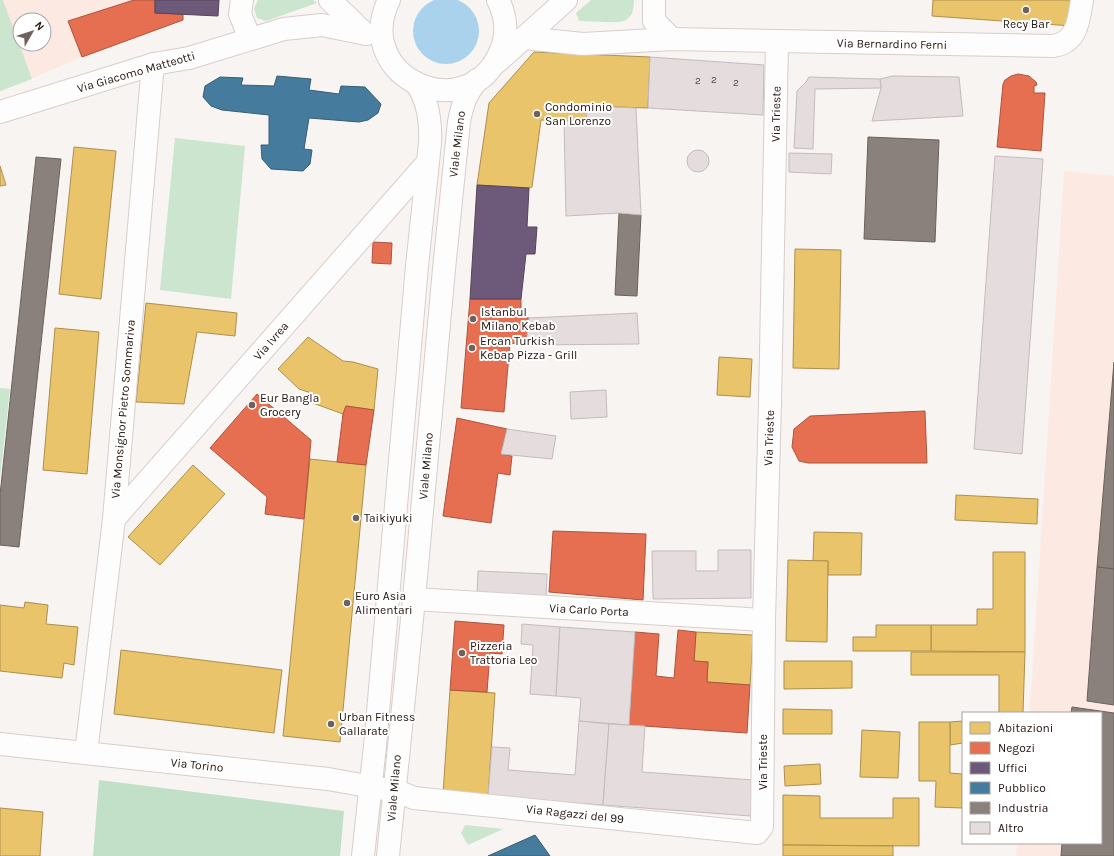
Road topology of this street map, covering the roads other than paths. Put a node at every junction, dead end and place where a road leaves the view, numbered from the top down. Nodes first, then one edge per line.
1 (242, 0) edge
2 (330, 0) edge
3 (389, 0) edge
4 (498, 0) edge
5 (566, 0) edge
6 (654, 0) edge
7 (1082, 1) edge
8 (366, 34) junction
9 (524, 38) junction
10 (250, 39) junction
11 (672, 39) junction
12 (777, 41) junction
13 (388, 57) junction
14 (154, 64) junction
15 (484, 74) junction
16 (416, 84) junction
17 (0, 112) edge
18 (428, 162) junction
19 (114, 519) junction
20 (414, 599) junction
21 (764, 620) junction
22 (0, 744) edge
23 (86, 753) junction
24 (370, 787) junction
25 (394, 790) junction
26 (757, 833) joint
27 (363, 856) edge
28 (388, 856) edge

1 - 10 street
2 - 8 street
3 - 13 street
4 - 15 street
5 - 9 street
6 - 11 street
7 - 12 street, Via Bernardino Ferni
8 - 10 street, Via Giacomo Matteotti
8 - 13 street
9 - 11 street, Via Bernardino Ferni
9 - 15 street
10 - 14 street, Via Giacomo Matteotti
11 - 12 street, Via Bernardino Ferni
12 - 21 street, Via Trieste
13 - 16 street
14 - 17 street, Via Giacomo Matteotti
14 - 19 street, Via Monsignor Pietro Sommariva
15 - 16 street
15 - 20 street, Viale Milano
16 - 18 street, Viale Milano
18 - 19 street, Via Ivrea
18 - 24 street, Viale Milano
19 - 23 street, Via Monsignor Pietro Sommariva
20 - 21 street, Via Carlo Porta
20 - 25 street, Viale Milano
21 - 26 street, Via Trieste
22 - 23 street, Via Torino
23 - 24 street, Via Torino
24 - 25 street, Via Torino
24 - 27 street, Viale Milano
25 - 26 street, Via Ragazzi del 99
25 - 28 street, Viale Milano

